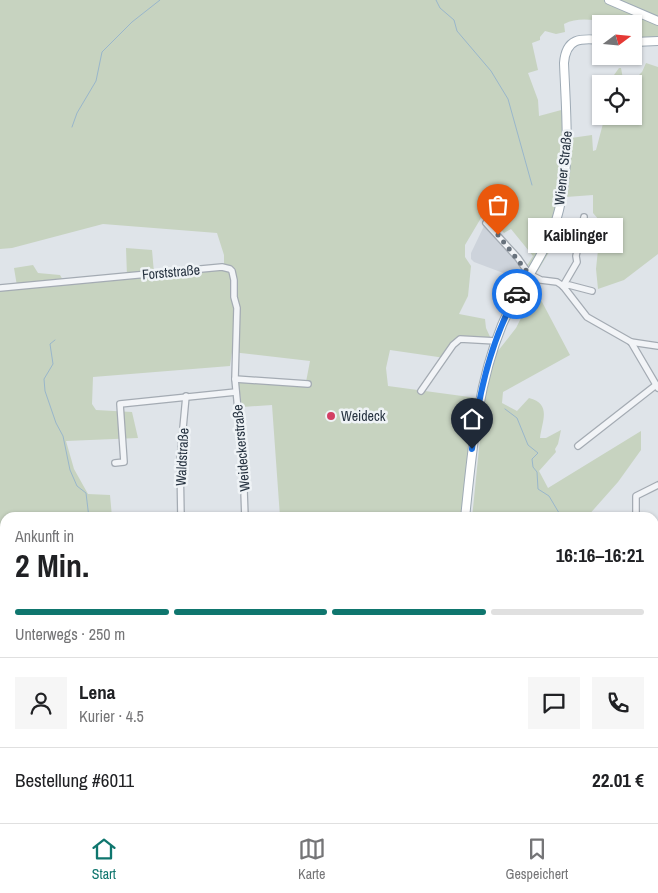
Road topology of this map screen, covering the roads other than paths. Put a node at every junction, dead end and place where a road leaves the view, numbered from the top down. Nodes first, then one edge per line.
1 (609, 0) edge
2 (658, 21) edge
3 (592, 39) edge
4 (658, 41) edge
5 (642, 42) edge
6 (584, 217) dead end
7 (486, 223) dead end
8 (529, 274) junction
9 (563, 286) junction
10 (0, 288) edge
11 (592, 291) dead end
12 (496, 341) junction
13 (630, 342) junction
14 (658, 346) edge
15 (235, 379) junction
16 (308, 384) dead end
17 (657, 387) edge
18 (236, 392) junction
19 (421, 392) dead end
20 (186, 396) junction
21 (578, 446) dead end
22 (115, 463) dead end
23 (658, 485) edge
24 (180, 512) edge
25 (245, 512) edge
26 (466, 512) edge
27 (636, 512) edge

1 - 2 main road
3 - 8 main road, Wiener Straße
4 - 5 main road
6 - 9 street
7 - 8 street
8 - 9 street
8 - 12 main road, Wiener Straße
9 - 11 street
9 - 13 street
10 - 15 street, Forststraße
12 - 19 street
12 - 26 main road, Wiener Straße
13 - 14 street
13 - 17 street
15 - 16 street
15 - 18 street, Weideckerstraße
17 - 21 street
18 - 20 street
18 - 25 street, Weideckerstraße
20 - 22 street
20 - 24 street, Waldstraße
23 - 27 street

